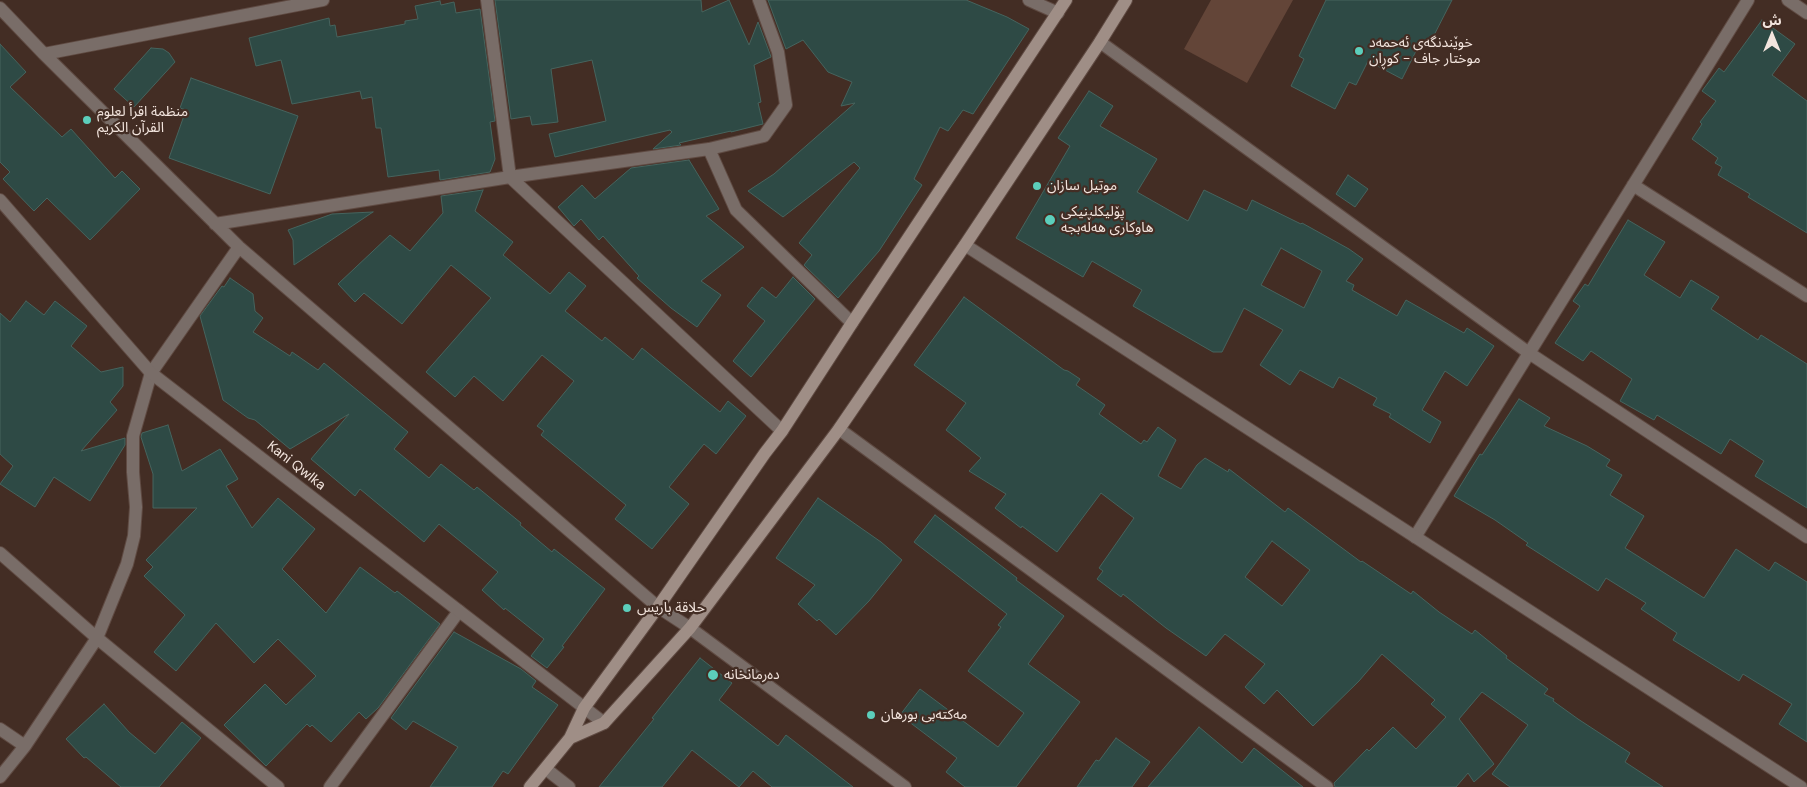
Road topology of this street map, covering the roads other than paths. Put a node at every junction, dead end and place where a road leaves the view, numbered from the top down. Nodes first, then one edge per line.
1 (323, 0) edge
2 (487, 0) edge
3 (759, 0) edge
4 (1030, 0) edge
5 (1066, 0) edge
6 (1126, 0) edge
7 (1748, 0) edge
8 (1788, 0) edge
9 (0, 8) edge
10 (1807, 12) edge
11 (1058, 13) junction
12 (1100, 42) junction
13 (44, 54) junction
14 (709, 148) junction
15 (510, 177) junction
16 (1634, 185) junction
17 (0, 200) edge
18 (215, 224) junction
19 (966, 245) junction
20 (239, 247) junction
21 (1807, 296) edge
22 (852, 322) junction
23 (1529, 352) junction
24 (151, 373) junction
25 (839, 429) junction
26 (782, 431) junction
27 (1415, 537) junction
28 (1807, 537) edge
29 (0, 553) edge
30 (658, 607) junction
31 (459, 611) junction
32 (690, 628) junction
33 (97, 638) junction
34 (584, 708) junction
35 (604, 723) junction
36 (0, 729) edge
37 (570, 738) junction
38 (25, 746) junction
39 (546, 769) junction
40 (0, 777) edge
41 (278, 787) edge
42 (330, 787) edge
43 (530, 787) edge
44 (569, 787) edge
45 (905, 787) edge
46 (1327, 787) edge
47 (1801, 787) edge

1 - 13 street
2 - 15 street
3 - 14 street
4 - 11 street
5 - 11 main road
6 - 12 main road
7 - 16 street
8 - 10 street
9 - 13 street
11 - 22 main road
12 - 19 main road
12 - 23 street
13 - 18 street
14 - 15 street
14 - 22 street
15 - 18 street
15 - 26 street
16 - 21 street
16 - 23 street
17 - 24 street, Kani Qwlka
18 - 20 street
19 - 25 main road
19 - 27 street
20 - 24 street
20 - 30 street
22 - 26 main road
23 - 27 street
23 - 28 street
24 - 31 street, Kani Qwlka
24 - 33 street
25 - 32 main road
25 - 46 street
26 - 30 main road
27 - 47 street
29 - 33 street
30 - 32 street
30 - 34 main road
31 - 34 street, Kani Qwlka
31 - 42 street
32 - 35 main road
32 - 45 street
33 - 38 street
33 - 41 street
34 - 35 street, Kani Qwlka
34 - 37 main road
35 - 37 main road
36 - 38 street
37 - 39 main road
38 - 40 street
39 - 43 main road
39 - 44 street

